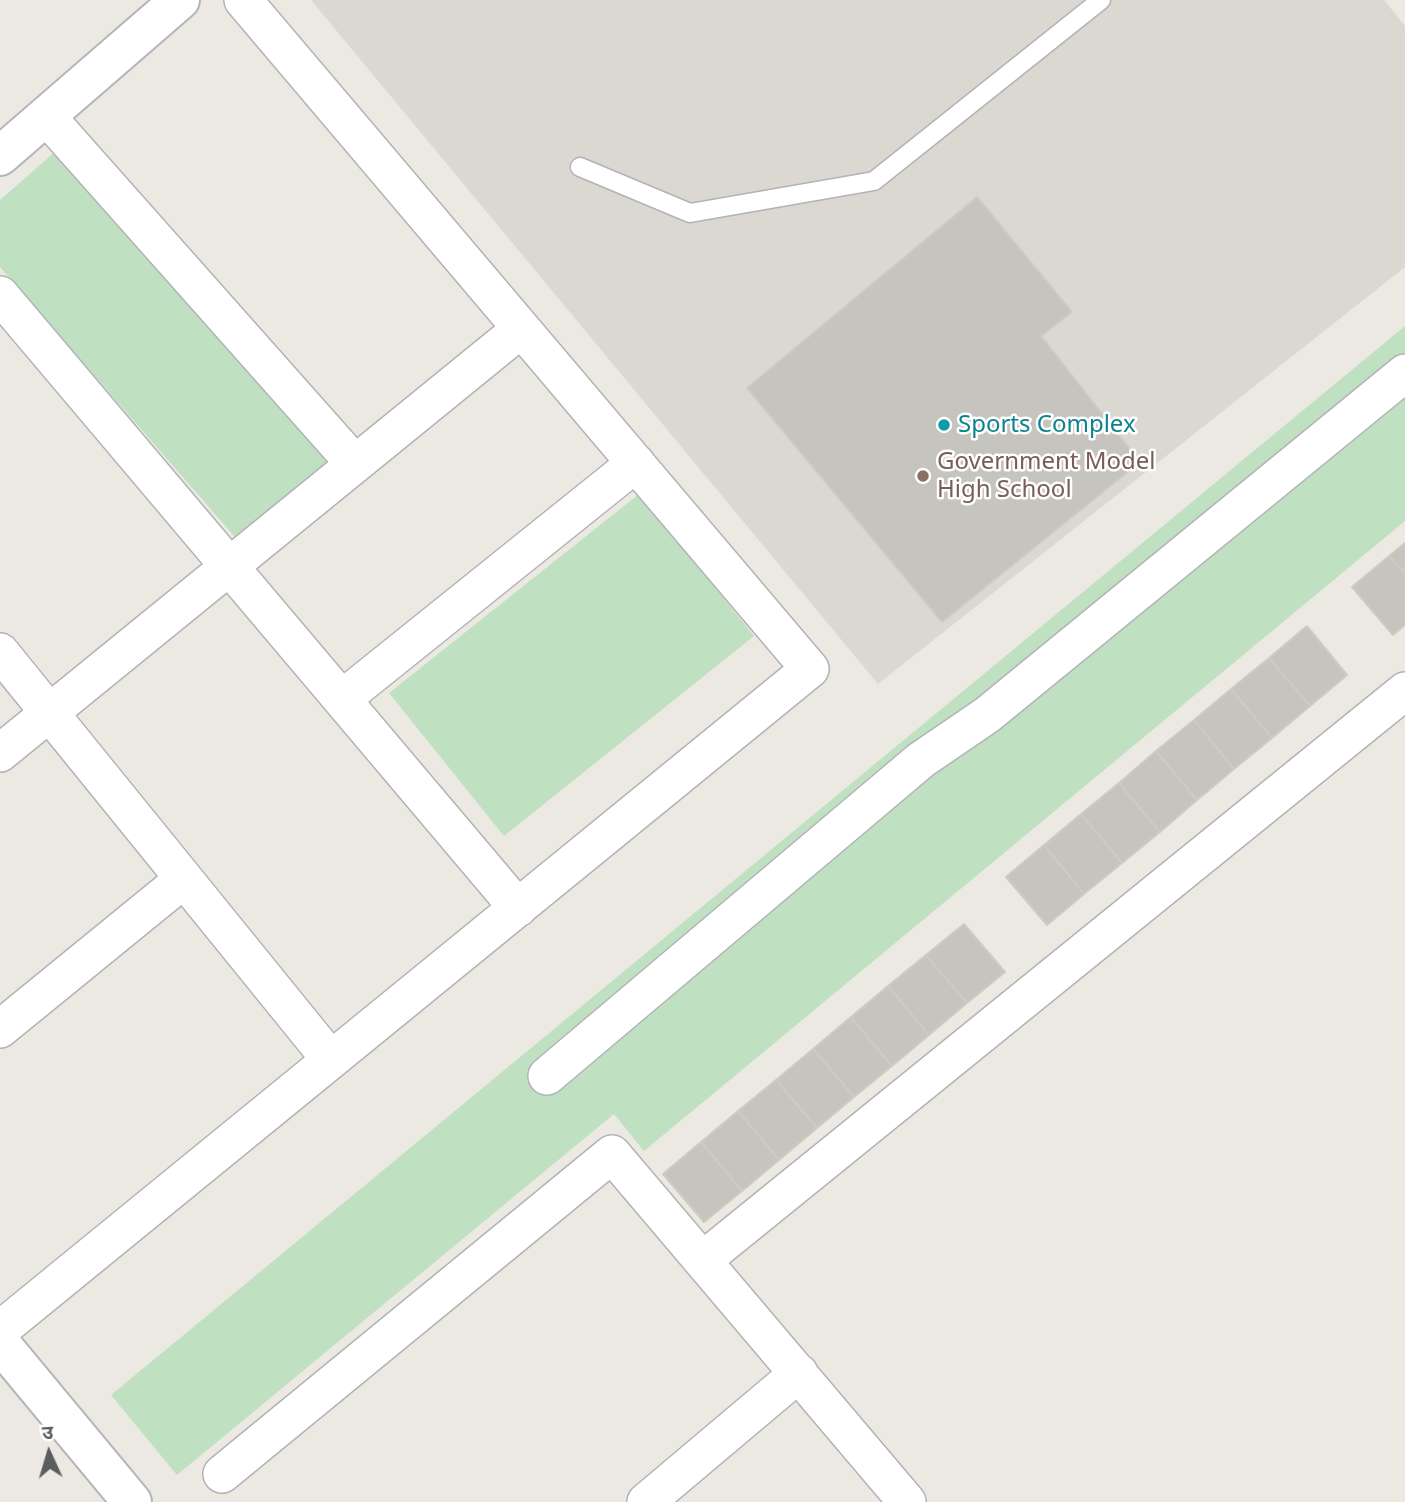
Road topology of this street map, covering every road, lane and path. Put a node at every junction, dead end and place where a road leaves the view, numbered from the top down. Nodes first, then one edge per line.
1 (180, 0) edge
2 (243, 0) edge
3 (1101, 0) edge
4 (47, 117) junction
5 (0, 156) edge
6 (580, 167) dead end
7 (0, 295) edge
8 (522, 329) junction
9 (1405, 373) edge
10 (636, 463) junction
11 (355, 464) junction
12 (230, 565) junction
13 (0, 652) edge
14 (1405, 691) edge
15 (342, 699) junction
16 (49, 713) junction
17 (0, 753) edge
18 (184, 879) junction
19 (518, 908) junction
20 (0, 1029) edge
21 (331, 1060) junction
22 (547, 1076) dead end
23 (703, 1260) junction
24 (0, 1330) edge
25 (0, 1343) edge
26 (799, 1373) junction
27 (222, 1474) dead end
28 (131, 1502) edge
29 (646, 1502) edge
30 (907, 1502) edge

1 - 4 street
2 - 8 street
3 - 6 lane
4 - 5 street
4 - 11 street
7 - 12 street
8 - 10 street
8 - 11 street
9 - 22 street
10 - 15 street
10 - 19 street
11 - 12 street
12 - 15 street
12 - 16 street
13 - 16 street
14 - 23 street
15 - 19 street
16 - 17 street
16 - 18 street
18 - 20 street
18 - 21 street
19 - 21 street
21 - 24 street
23 - 26 street
23 - 27 street
25 - 28 street
26 - 29 street
26 - 30 street

